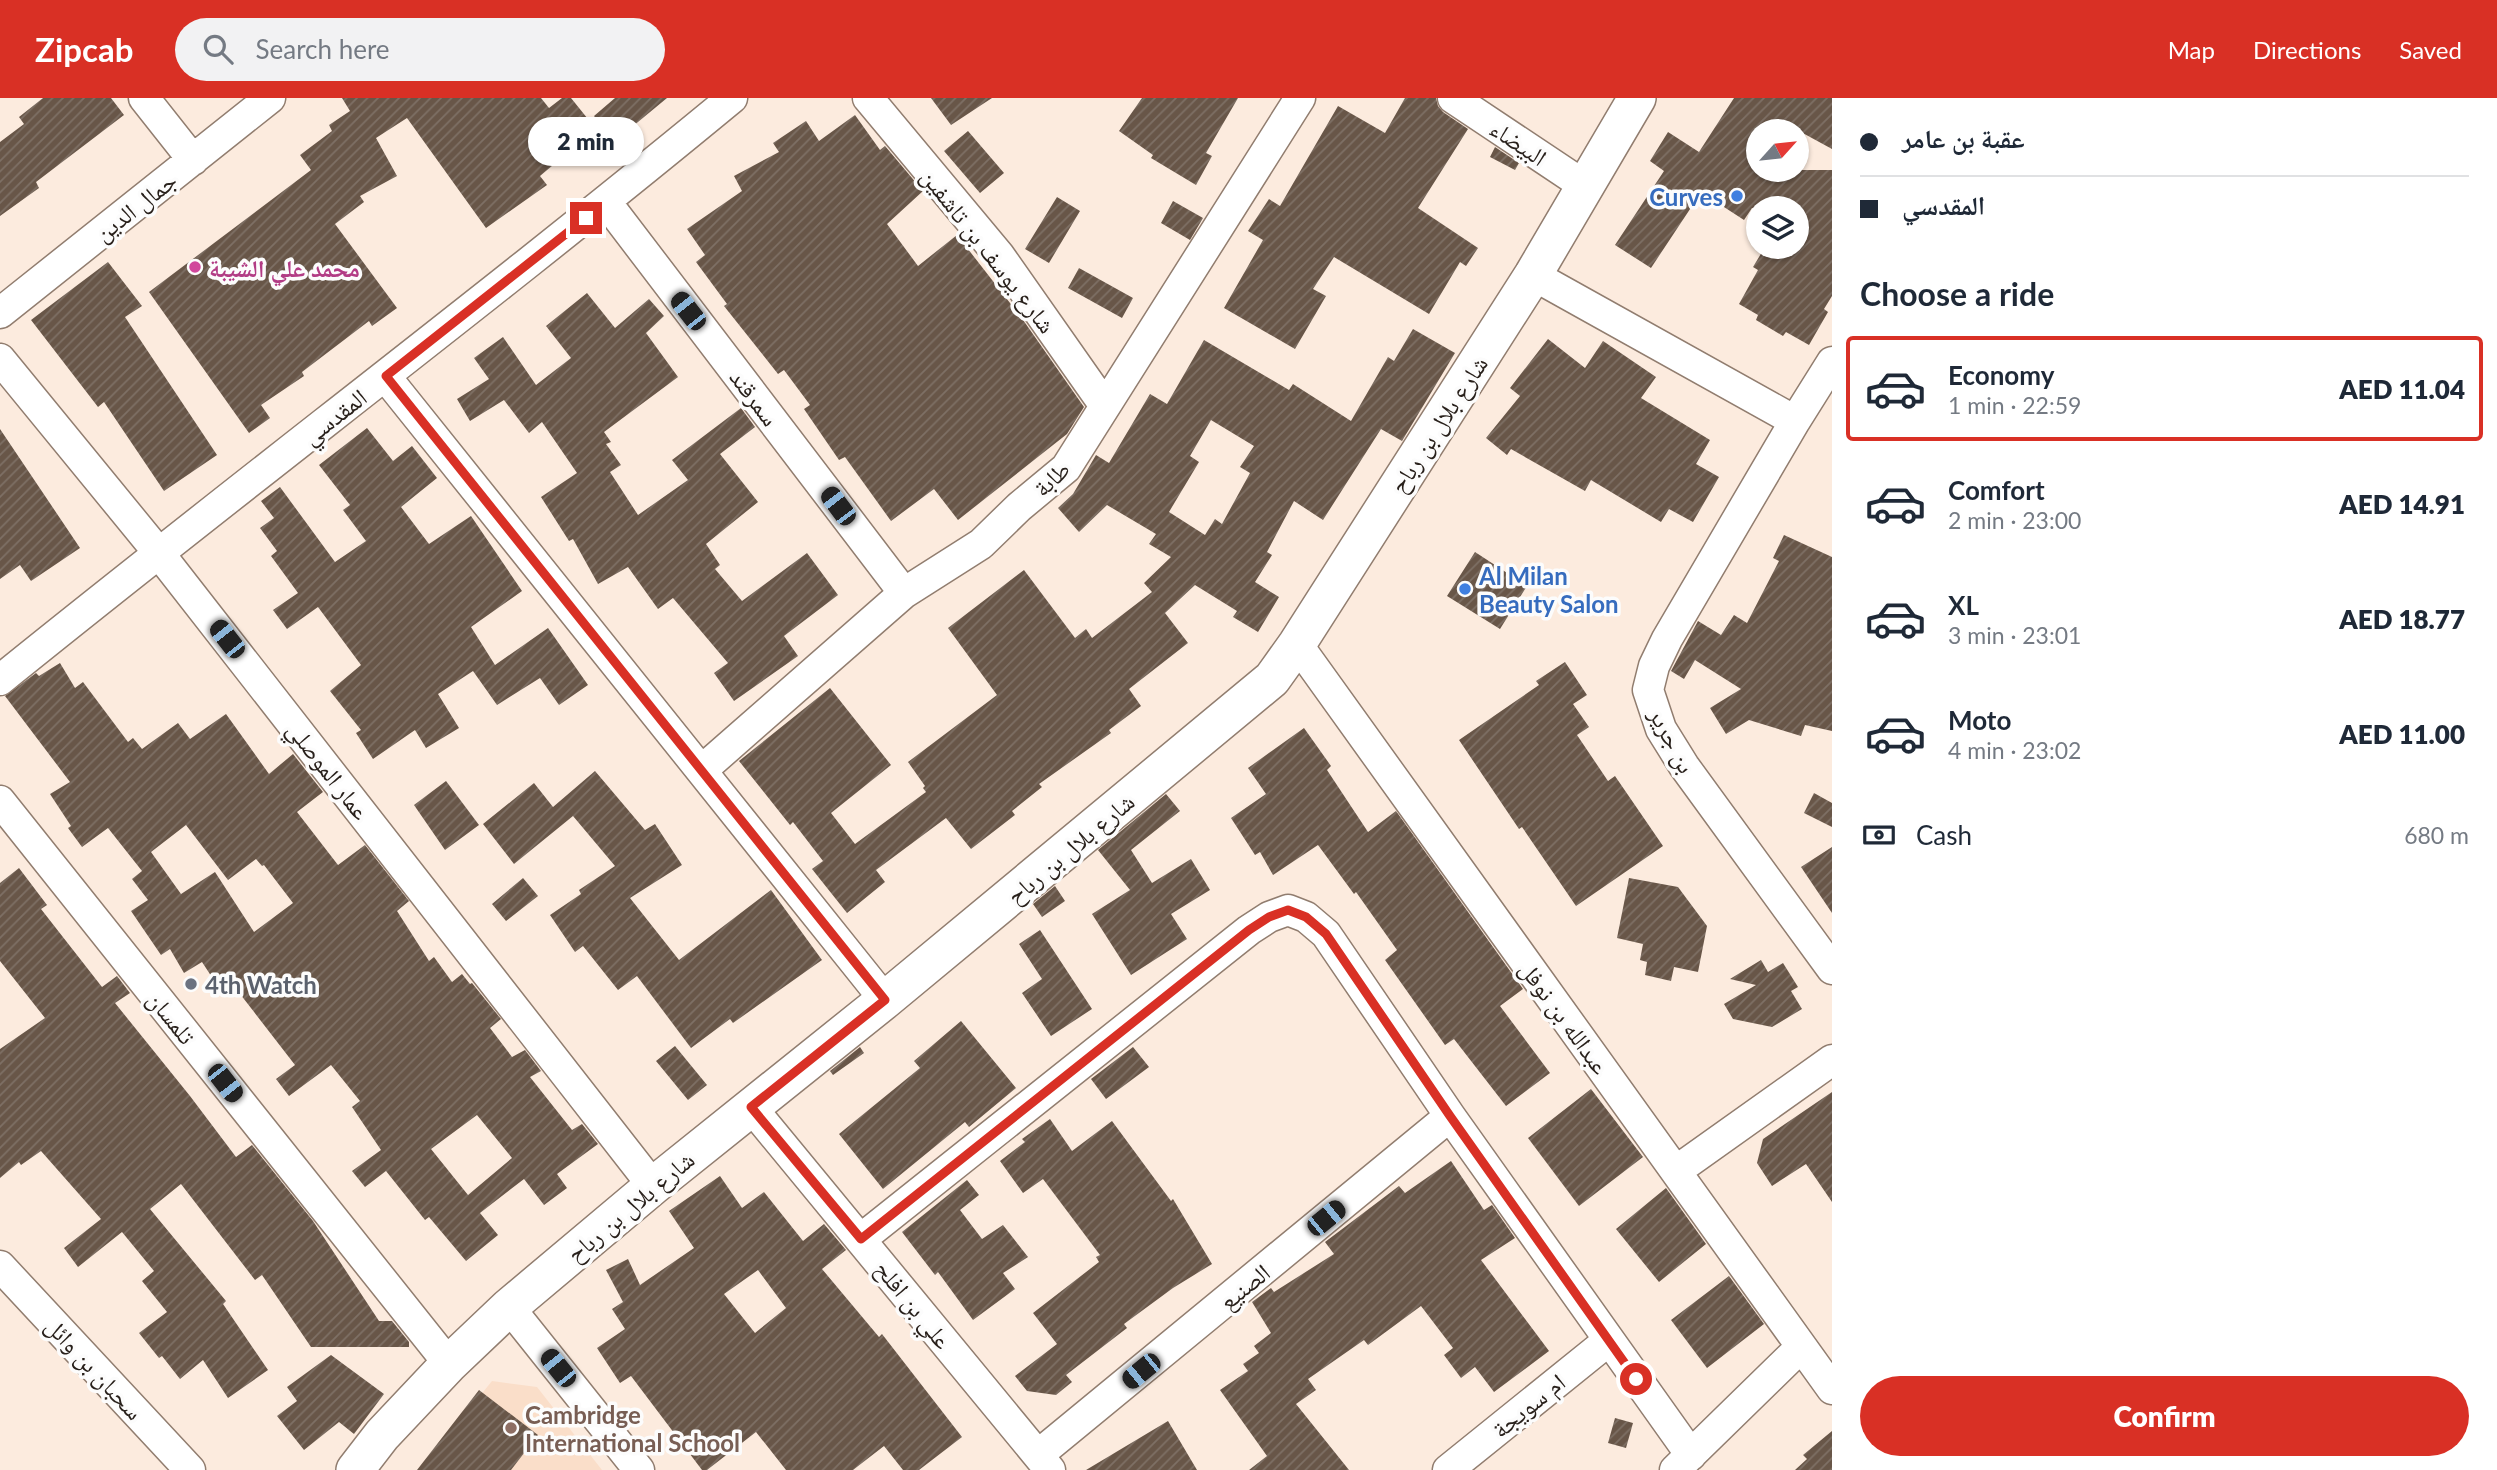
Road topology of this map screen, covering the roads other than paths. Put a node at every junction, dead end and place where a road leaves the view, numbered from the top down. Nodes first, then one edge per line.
1 (144, 98) edge
2 (270, 98) edge
3 (732, 98) edge
4 (868, 98) edge
5 (1300, 98) edge
6 (1453, 98) edge
7 (1637, 98) edge
8 (193, 160) junction
9 (1586, 186) junction
10 (606, 202) junction
11 (1533, 275) junction
12 (0, 313) edge
13 (0, 359) edge
14 (1832, 362) edge
15 (386, 376) junction
16 (1105, 406) junction
17 (1795, 421) junction
18 (159, 552) junction
19 (904, 593) junction
20 (1297, 644) junction
21 (0, 680) edge
22 (702, 770) junction
23 (0, 801) edge
24 (1832, 969) edge
25 (885, 1000) junction
26 (1832, 1060) edge
27 (751, 1107) junction
28 (1450, 1116) junction
29 (1676, 1171) junction
30 (653, 1186) junction
31 (861, 1239) junction
32 (0, 1266) edge
33 (509, 1307) junction
34 (1608, 1340) junction
35 (1801, 1347) junction
36 (449, 1364) junction
37 (1832, 1389) edge
38 (1044, 1463) edge
39 (1683, 1463) edge
40 (190, 1470) edge
41 (355, 1470) edge
42 (639, 1470) edge
43 (1448, 1470) edge

1 - 8 street
2 - 8 street, جمال الدين
3 - 10 street, المقدسي
4 - 16 street, شارع يوسف بن تاشفين
5 - 16 street, طابة
6 - 9 street, البيضاء
7 - 9 street, شارع بلال بن رباح
8 - 12 street, جمال الدين
9 - 11 street, شارع بلال بن رباح
10 - 15 street, المقدسي
10 - 19 street, سمرقند
11 - 17 street
11 - 20 street, شارع بلال بن رباح
13 - 18 street, عمار الموصلي
14 - 17 street, بن جرير
15 - 18 street, المقدسي
15 - 22 street
16 - 19 street, طابة
17 - 24 street, بن جرير
18 - 21 street, المقدسي
18 - 30 street, عمار الموصلي
19 - 22 street, طابة
20 - 25 street, شارع بلال بن رباح
20 - 29 street, عبدالله بن نوفل
22 - 25 street
23 - 36 street, تلمسان
25 - 27 street, شارع بلال بن رباح
26 - 29 street
27 - 30 street, شارع بلال بن رباح
27 - 31 street, علي بن افلح
28 - 31 street
28 - 34 street
28 - 38 street, الصنيع
29 - 35 street, عبدالله بن نوفل
30 - 33 street, شارع بلال بن رباح
31 - 38 street, علي بن افلح
32 - 40 street, سحبان بن وائل
33 - 36 street, شارع بلال بن رباح
33 - 42 street
34 - 39 street
34 - 43 street, ام سويجة
35 - 37 street, عبدالله بن نوفل
35 - 39 street
36 - 41 street, شارع بلال بن رباح

